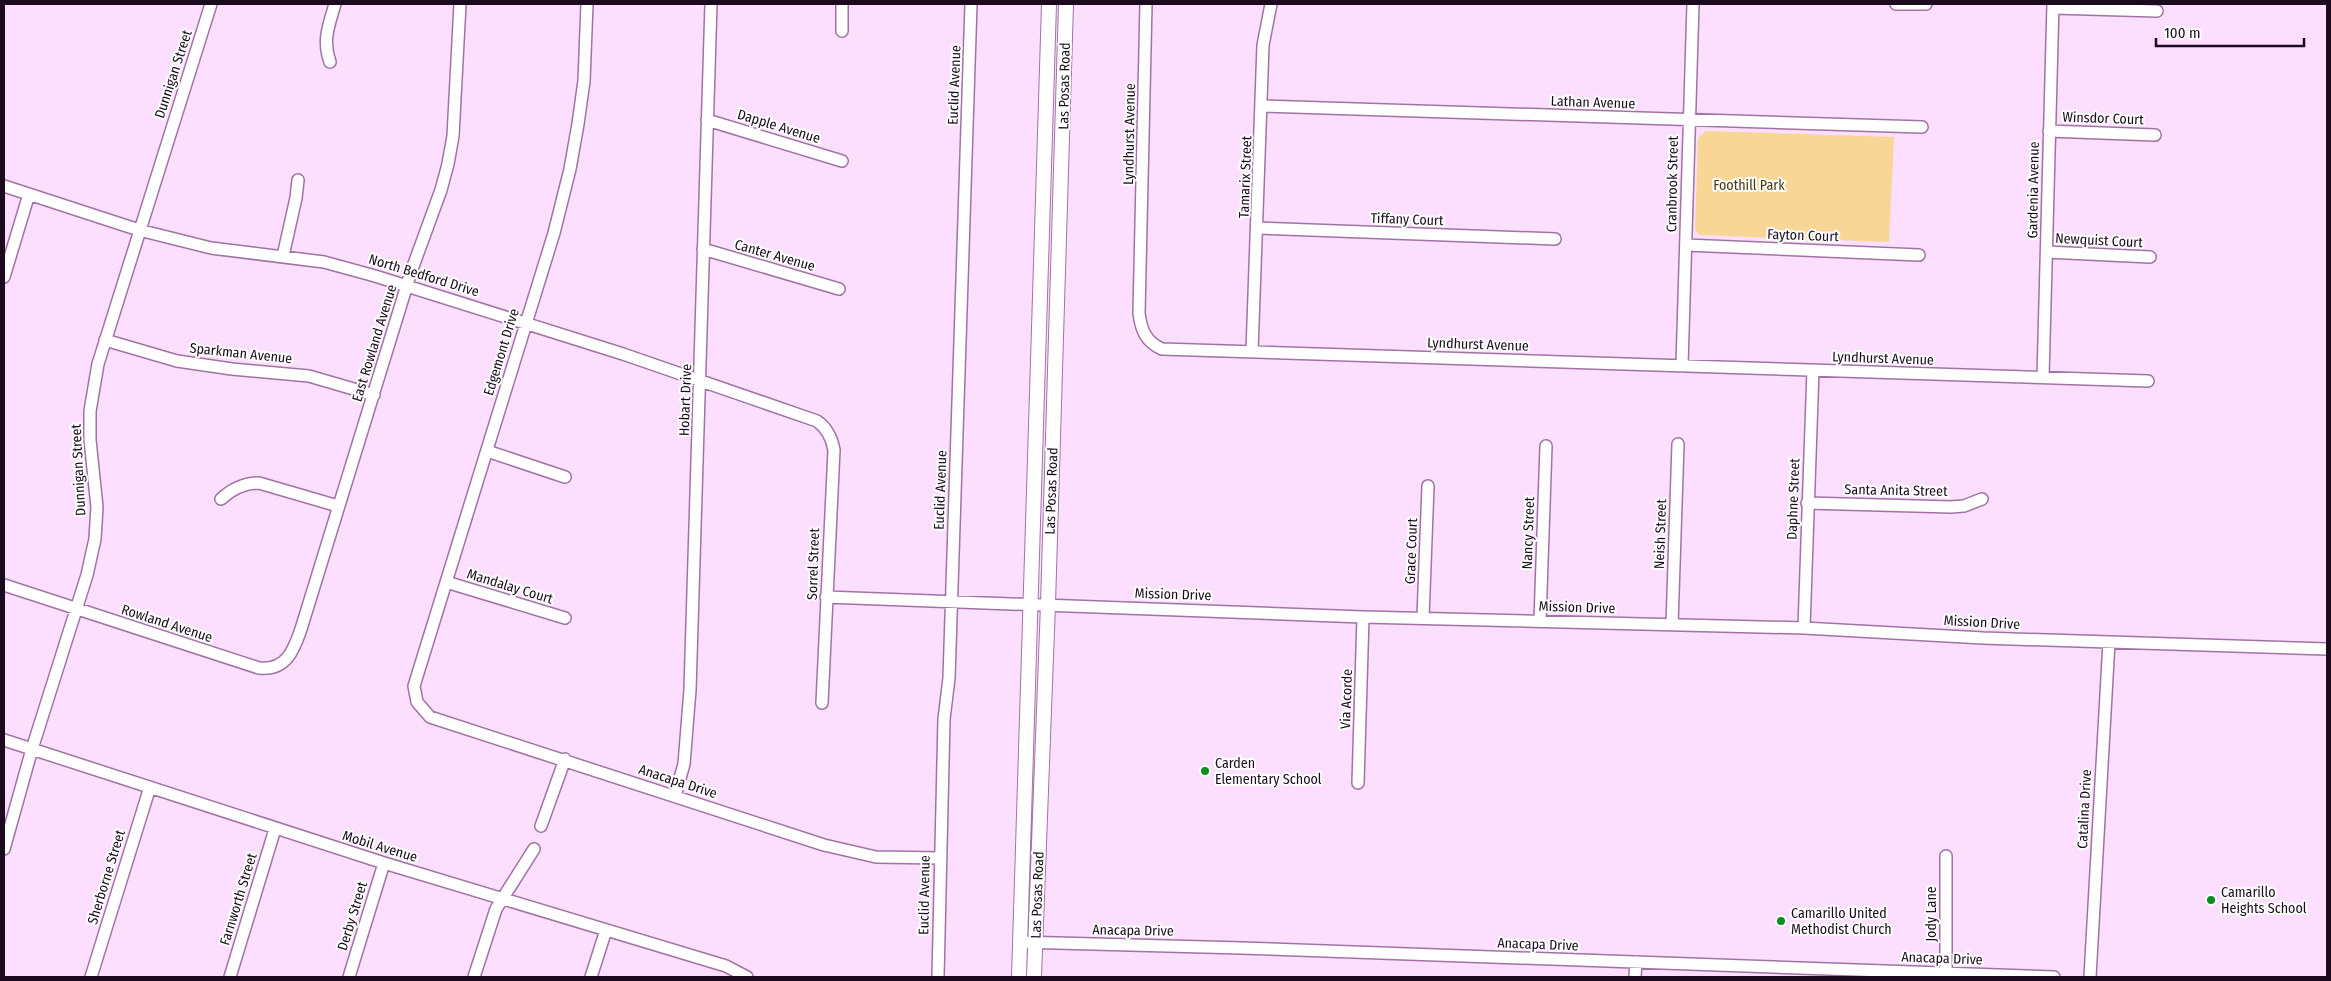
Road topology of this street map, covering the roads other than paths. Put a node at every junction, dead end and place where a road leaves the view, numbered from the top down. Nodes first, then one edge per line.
1 (210, 4) edge
2 (335, 4) edge
3 (460, 4) edge
4 (587, 4) edge
5 (711, 4) edge
6 (842, 4) edge
7 (971, 4) edge
8 (1049, 4) edge
9 (1066, 4) edge
10 (1146, 4) edge
11 (1271, 4) edge
12 (1693, 4) edge
13 (1896, 4) edge
14 (1926, 4) edge
15 (2053, 6) edge
16 (2157, 12) dead end
17 (842, 31) dead end
18 (330, 62) dead end
19 (1262, 106) junction
20 (1689, 119) junction
21 (708, 120) junction
22 (1922, 127) dead end
23 (2050, 131) junction
24 (2155, 135) dead end
25 (842, 161) dead end
26 (298, 180) dead end
27 (4, 186) edge
28 (29, 194) junction
29 (1258, 228) junction
30 (139, 230) junction
31 (1555, 239) dead end
32 (1686, 245) junction
33 (703, 250) junction
34 (2047, 252) junction
35 (1919, 255) dead end
36 (283, 256) junction
37 (2150, 257) dead end
38 (4, 277) edge
39 (407, 286) junction
40 (838, 289) dead end
41 (526, 323) junction
42 (105, 340) junction
43 (1252, 351) junction
44 (1682, 365) junction
45 (1813, 370) junction
46 (2043, 377) junction
47 (701, 379) junction
48 (2148, 381) dead end
49 (374, 396) junction
50 (825, 428) joint
51 (1678, 444) dead end
52 (1546, 446) dead end
53 (487, 451) junction
54 (565, 477) dead end
55 (1428, 486) dead end
56 (221, 499) dead end
57 (1982, 499) dead end
58 (1807, 503) junction
59 (338, 506) junction
60 (446, 582) junction
61 (4, 585) edge
62 (826, 597) junction
63 (951, 603) junction
64 (1031, 604) junction
65 (1048, 604) junction
66 (75, 609) junction
67 (1364, 617) junction
68 (1423, 617) junction
69 (565, 618) dead end
70 (1540, 621) junction
71 (1672, 625) junction
72 (1804, 628) junction
73 (301, 629) joint
74 (2109, 642) junction
75 (2327, 649) edge
76 (417, 702) joint
77 (822, 703) dead end
78 (4, 740) edge
79 (32, 749) junction
80 (565, 759) junction
81 (1358, 782) dead end
82 (150, 786) junction
83 (675, 796) junction
84 (541, 826) dead end
85 (276, 829) junction
86 (4, 848) edge
87 (534, 849) dead end
88 (1946, 856) dead end
89 (940, 858) junction
90 (384, 863) junction
91 (501, 899) junction
92 (606, 930) junction
93 (1020, 942) junction
94 (1035, 943) junction
95 (1636, 962) junction
96 (1946, 972) junction
97 (91, 977) edge
98 (230, 977) edge
99 (349, 977) edge
100 (474, 977) edge
101 (591, 977) edge
102 (747, 977) edge
103 (938, 977) edge
104 (1018, 977) edge
105 (1034, 977) edge
106 (1635, 977) edge
107 (2054, 977) edge
108 (2090, 977) edge

1 - 30 street, Dunnigan Street
2 - 18 street
3 - 39 street, East Rowland Avenue
4 - 41 street, Edgemont Drive
5 - 21 street, Hobart Drive
6 - 17 street
7 - 63 street, Euclid Avenue
8 - 64 main road, Las Posas Road
9 - 65 main road, Las Posas Road
10 - 43 street, Lyndhurst Avenue
11 - 19 street, Tamarix Street
12 - 20 street, Cranbrook Street
13 - 14 street
15 - 16 street
15 - 23 street, Gardenia Avenue
19 - 20 street, Lathan Avenue
19 - 29 street, Tamarix Street
20 - 22 street, Lathan Avenue
20 - 32 street, Cranbrook Street
21 - 25 street, Dapple Avenue
21 - 33 street, Hobart Drive
23 - 24 street, Winsdor Court
23 - 34 street, Gardenia Avenue
26 - 36 street
27 - 28 street, North Bedford Drive
28 - 30 street, North Bedford Drive
28 - 38 street
29 - 31 street, Tiffany Court
29 - 43 street, Tamarix Street
30 - 36 street, North Bedford Drive
30 - 42 street, Dunnigan Street
32 - 35 street, Fayton Court
32 - 44 street, Cranbrook Street
33 - 40 street, Canter Avenue
33 - 47 street, Hobart Drive
34 - 37 street, Newquist Court
34 - 46 street, Gardenia Avenue
36 - 39 street, North Bedford Drive
39 - 41 street, North Bedford Drive
39 - 49 street, East Rowland Avenue
41 - 47 street, North Bedford Drive
41 - 53 street, Edgemont Drive
42 - 49 street, Sparkman Avenue
42 - 66 street, Dunnigan Street
43 - 44 street, Lyndhurst Avenue
44 - 45 street, Lyndhurst Avenue
45 - 46 street, Lyndhurst Avenue
45 - 58 street, Daphne Street
46 - 48 street, Lyndhurst Avenue
47 - 50 street, North Bedford Drive
47 - 83 street, Hobart Drive
49 - 59 street, East Rowland Avenue
50 - 62 street, Sorrel Street
51 - 71 street, Neish Street
52 - 70 street, Nancy Street
53 - 54 street
53 - 60 street, Edgemont Drive
55 - 68 street, Grace Court
56 - 59 street
57 - 58 street, Santa Anita Street
58 - 72 street, Daphne Street
59 - 73 street, East Rowland Avenue
60 - 69 street, Mandalay Court
60 - 76 street, Edgemont Drive
61 - 66 street, Rowland Avenue
62 - 63 street, Mission Drive
62 - 77 street, Sorrel Street
63 - 64 street, Mission Drive
63 - 89 street, Euclid Avenue
64 - 65 street, Mission Drive
64 - 93 main road, Las Posas Road
65 - 67 street, Mission Drive
65 - 94 main road, Las Posas Road
66 - 73 street, Rowland Avenue
66 - 79 street, Dunnigan Street
67 - 68 street, Mission Drive
67 - 81 street, Via Acorde
68 - 70 street, Mission Drive
70 - 71 street, Mission Drive
71 - 72 street, Mission Drive
72 - 74 street, Mission Drive
74 - 75 street, Mission Drive
74 - 108 street, Catalina Drive
76 - 80 street, Anacapa Drive
78 - 79 street, Mobil Avenue
79 - 82 street, Mobil Avenue
79 - 86 street, Dunnigan Street
80 - 83 street, Anacapa Drive
80 - 84 street
82 - 85 street, Mobil Avenue
82 - 97 street, Sherborne Street
83 - 89 street, Anacapa Drive
85 - 90 street, Mobil Avenue
85 - 98 street, Farnworth Street
87 - 91 street
88 - 96 street, Jody Lane
89 - 103 street, Euclid Avenue
90 - 91 street, Mobil Avenue
90 - 99 street, Derby Street
91 - 92 street, Mobil Avenue
91 - 100 street
92 - 101 street
92 - 102 street, Mobil Avenue
93 - 94 street, Anacapa Drive
93 - 104 main road, Las Posas Road
94 - 95 street, Anacapa Drive
94 - 105 main road, Las Posas Road
95 - 96 street, Anacapa Drive
95 - 106 street
96 - 107 street, Anacapa Drive

